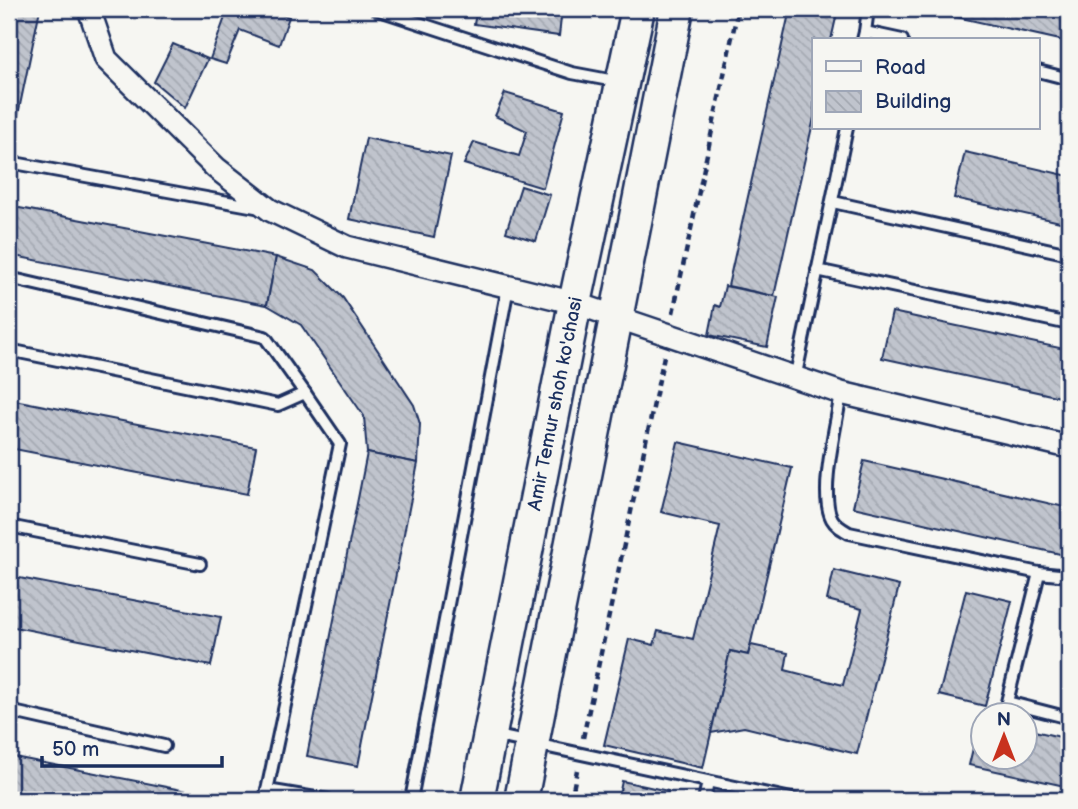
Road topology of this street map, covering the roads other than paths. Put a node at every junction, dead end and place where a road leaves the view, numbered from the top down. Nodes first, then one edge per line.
1 (89, 9) edge
2 (376, 9) edge
3 (638, 9) edge
4 (677, 9) edge
5 (868, 9) edge
6 (864, 36) edge
7 (883, 38) edge
8 (1040, 72) edge
9 (1069, 79) edge
10 (622, 83) junction
11 (847, 130) edge
12 (9, 162) edge
13 (832, 202) junction
14 (270, 210) junction
15 (1069, 254) edge
16 (817, 270) junction
17 (9, 278) edge
18 (509, 287) junction
19 (575, 303) junction
20 (617, 318) junction
21 (1069, 324) edge
22 (9, 350) edge
23 (795, 379) junction
24 (305, 393) junction
25 (841, 393) junction
26 (1069, 447) edge
27 (9, 526) edge
28 (200, 564) dead end
29 (1040, 573) junction
30 (1069, 576) edge
31 (9, 711) edge
32 (1069, 718) edge
33 (490, 735) junction
34 (533, 743) junction
35 (164, 746) dead end
36 (708, 782) junction
37 (266, 795) edge
38 (328, 800) edge
39 (411, 800) edge
40 (477, 800) edge
41 (521, 800) edge
42 (704, 800) edge
43 (796, 800) edge

1 - 14 street
2 - 10 lane
3 - 10 main road, Amir Temur shoh ko'chasi
4 - 20 main road
5 - 6 lane
6 - 7 lane
8 - 9 lane
10 - 19 main road, Amir Temur shoh ko'chasi
11 - 13 lane
12 - 14 lane
13 - 15 lane
13 - 16 lane
14 - 18 street
16 - 21 lane
16 - 23 lane
17 - 24 lane
18 - 19 street
18 - 39 lane
19 - 20 street
19 - 33 main road, Amir Temur shoh ko'chasi
20 - 23 street
20 - 34 main road
22 - 24 lane
23 - 25 street
24 - 37 lane
25 - 26 street
25 - 29 lane
27 - 28 lane
29 - 30 lane
29 - 32 lane
31 - 35 lane
33 - 34 lane
33 - 40 main road, Amir Temur shoh ko'chasi
34 - 36 lane
34 - 41 main road
36 - 42 lane
36 - 43 lane
37 - 38 lane

